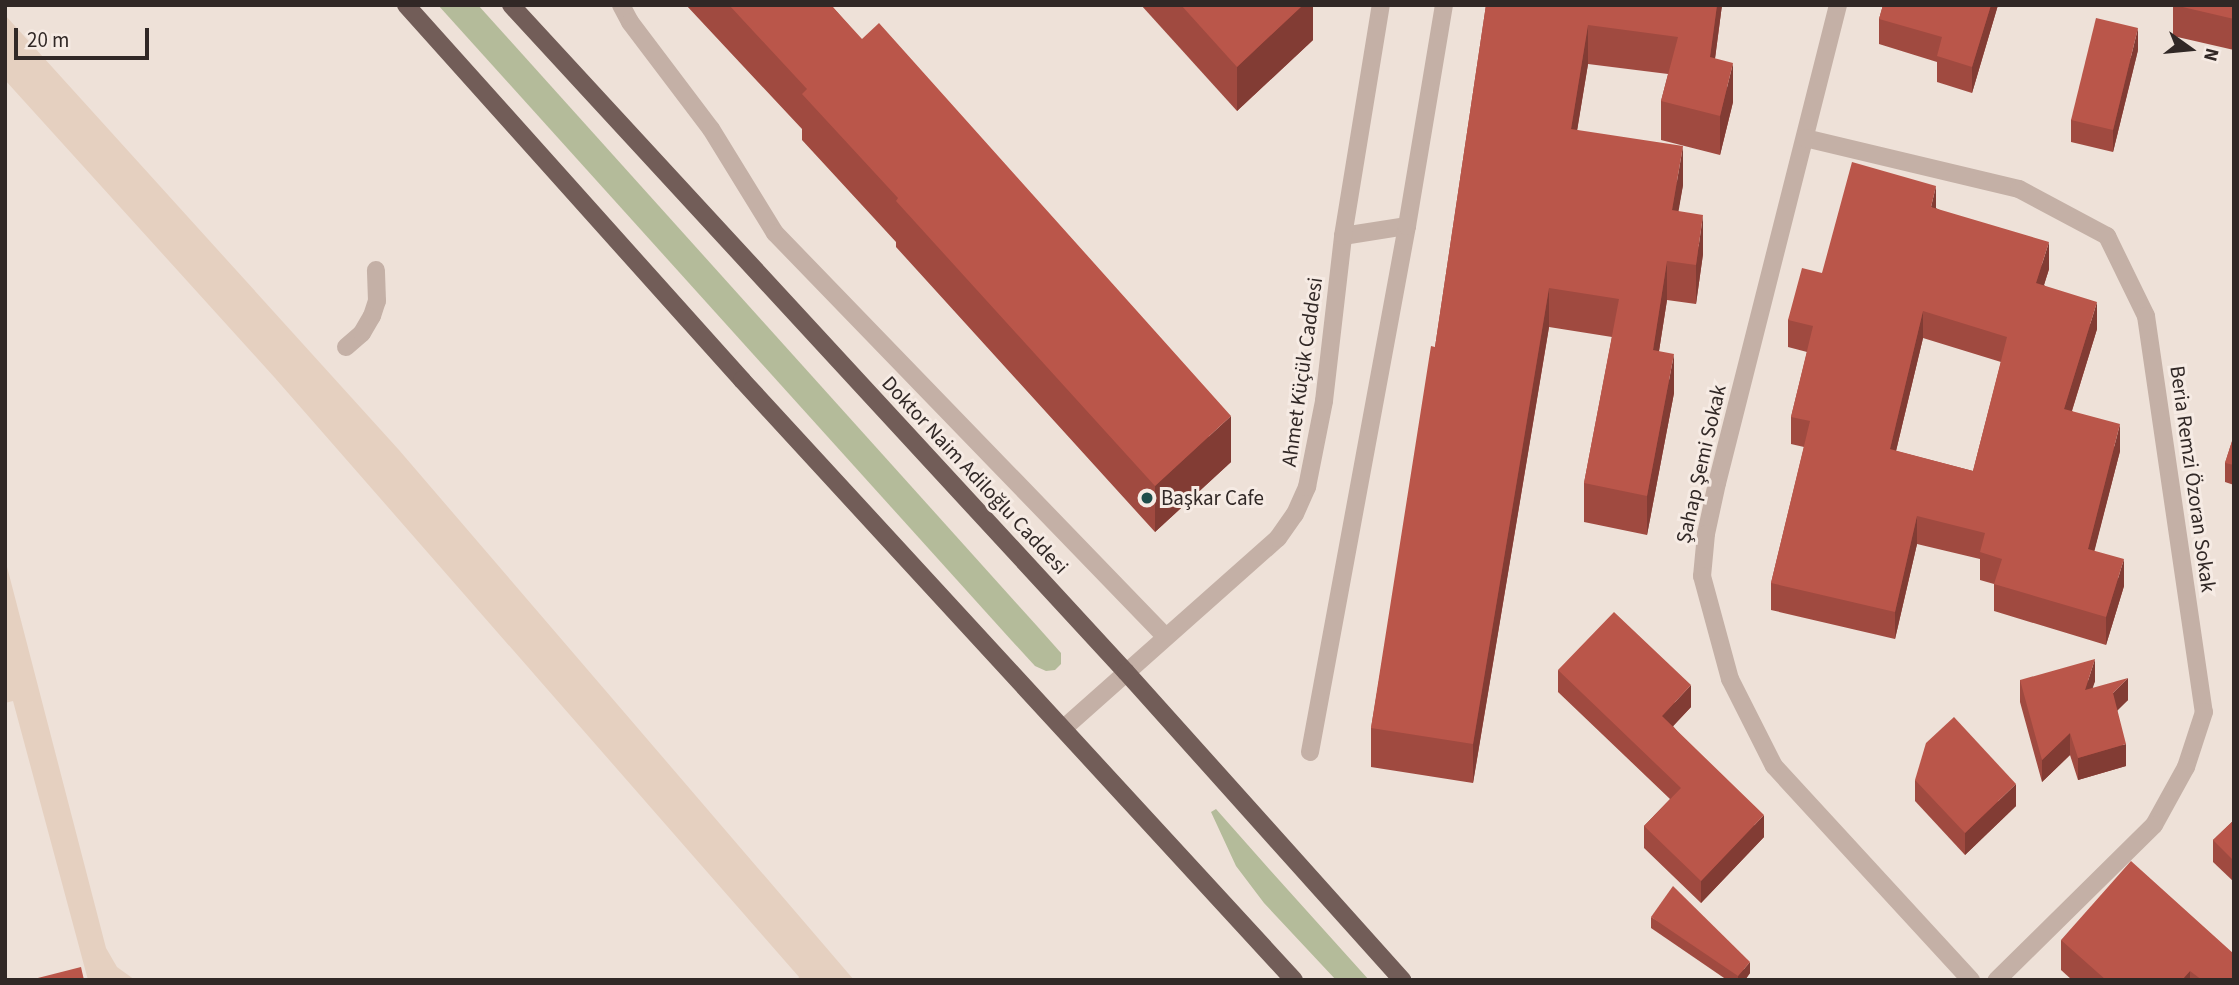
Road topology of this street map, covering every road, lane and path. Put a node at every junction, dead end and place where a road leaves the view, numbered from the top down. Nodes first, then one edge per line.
1 (405, 5) edge
2 (511, 5) edge
3 (621, 5) edge
4 (1381, 5) edge
5 (1444, 5) edge
6 (1838, 5) edge
7 (1805, 138) junction
8 (1407, 226) junction
9 (1343, 236) junction
10 (376, 270) dead end
11 (346, 347) dead end
12 (1166, 636) junction
13 (1126, 672) junction
14 (1064, 728) junction
15 (1310, 752) dead end
16 (1294, 980) edge
17 (1402, 980) edge
18 (1971, 980) edge
19 (1997, 980) edge

1 - 14 main road
2 - 13 main road, Doktor Naim Adiloğlu Caddesi
3 - 12 street
4 - 9 street, Ahmet Küçük Caddesi
5 - 8 street
6 - 7 street, Şahap Şemi Sokak
7 - 18 street, Şahap Şemi Sokak
7 - 19 street, Beria Remzi Özoran Sokak
8 - 9 street
8 - 15 street
9 - 12 street, Ahmet Küçük Caddesi
10 - 11 street
12 - 13 street, Ahmet Küçük Caddesi
13 - 14 street, Ahmet Küçük Caddesi
13 - 17 main road, Doktor Naim Adiloğlu Caddesi
14 - 16 main road

